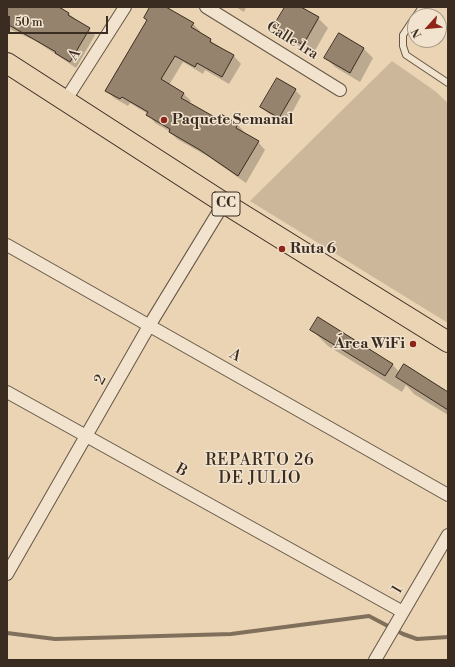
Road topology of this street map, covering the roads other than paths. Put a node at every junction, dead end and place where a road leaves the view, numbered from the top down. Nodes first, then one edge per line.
1 (125, 7) edge
2 (206, 7) edge
3 (407, 30) edge
4 (7, 63) edge
5 (448, 83) edge
6 (340, 90) dead end
7 (65, 101) junction
8 (224, 203) junction
9 (7, 245) edge
10 (149, 326) junction
11 (448, 342) edge
12 (7, 392) edge
13 (87, 437) junction
14 (448, 495) edge
15 (448, 535) edge
16 (7, 574) edge
17 (401, 617) junction
18 (378, 659) edge

1 - 7 street, A
2 - 6 street, Calle 1ra
3 - 5 lane
4 - 7 main road, CC
7 - 8 main road, CC
8 - 10 street, 2
8 - 11 main road, CC
9 - 10 street, A
10 - 13 street, 2
10 - 14 street, A
12 - 13 street, B
13 - 16 street, 2
13 - 17 street, B
15 - 17 street, 1
17 - 18 street, 1

